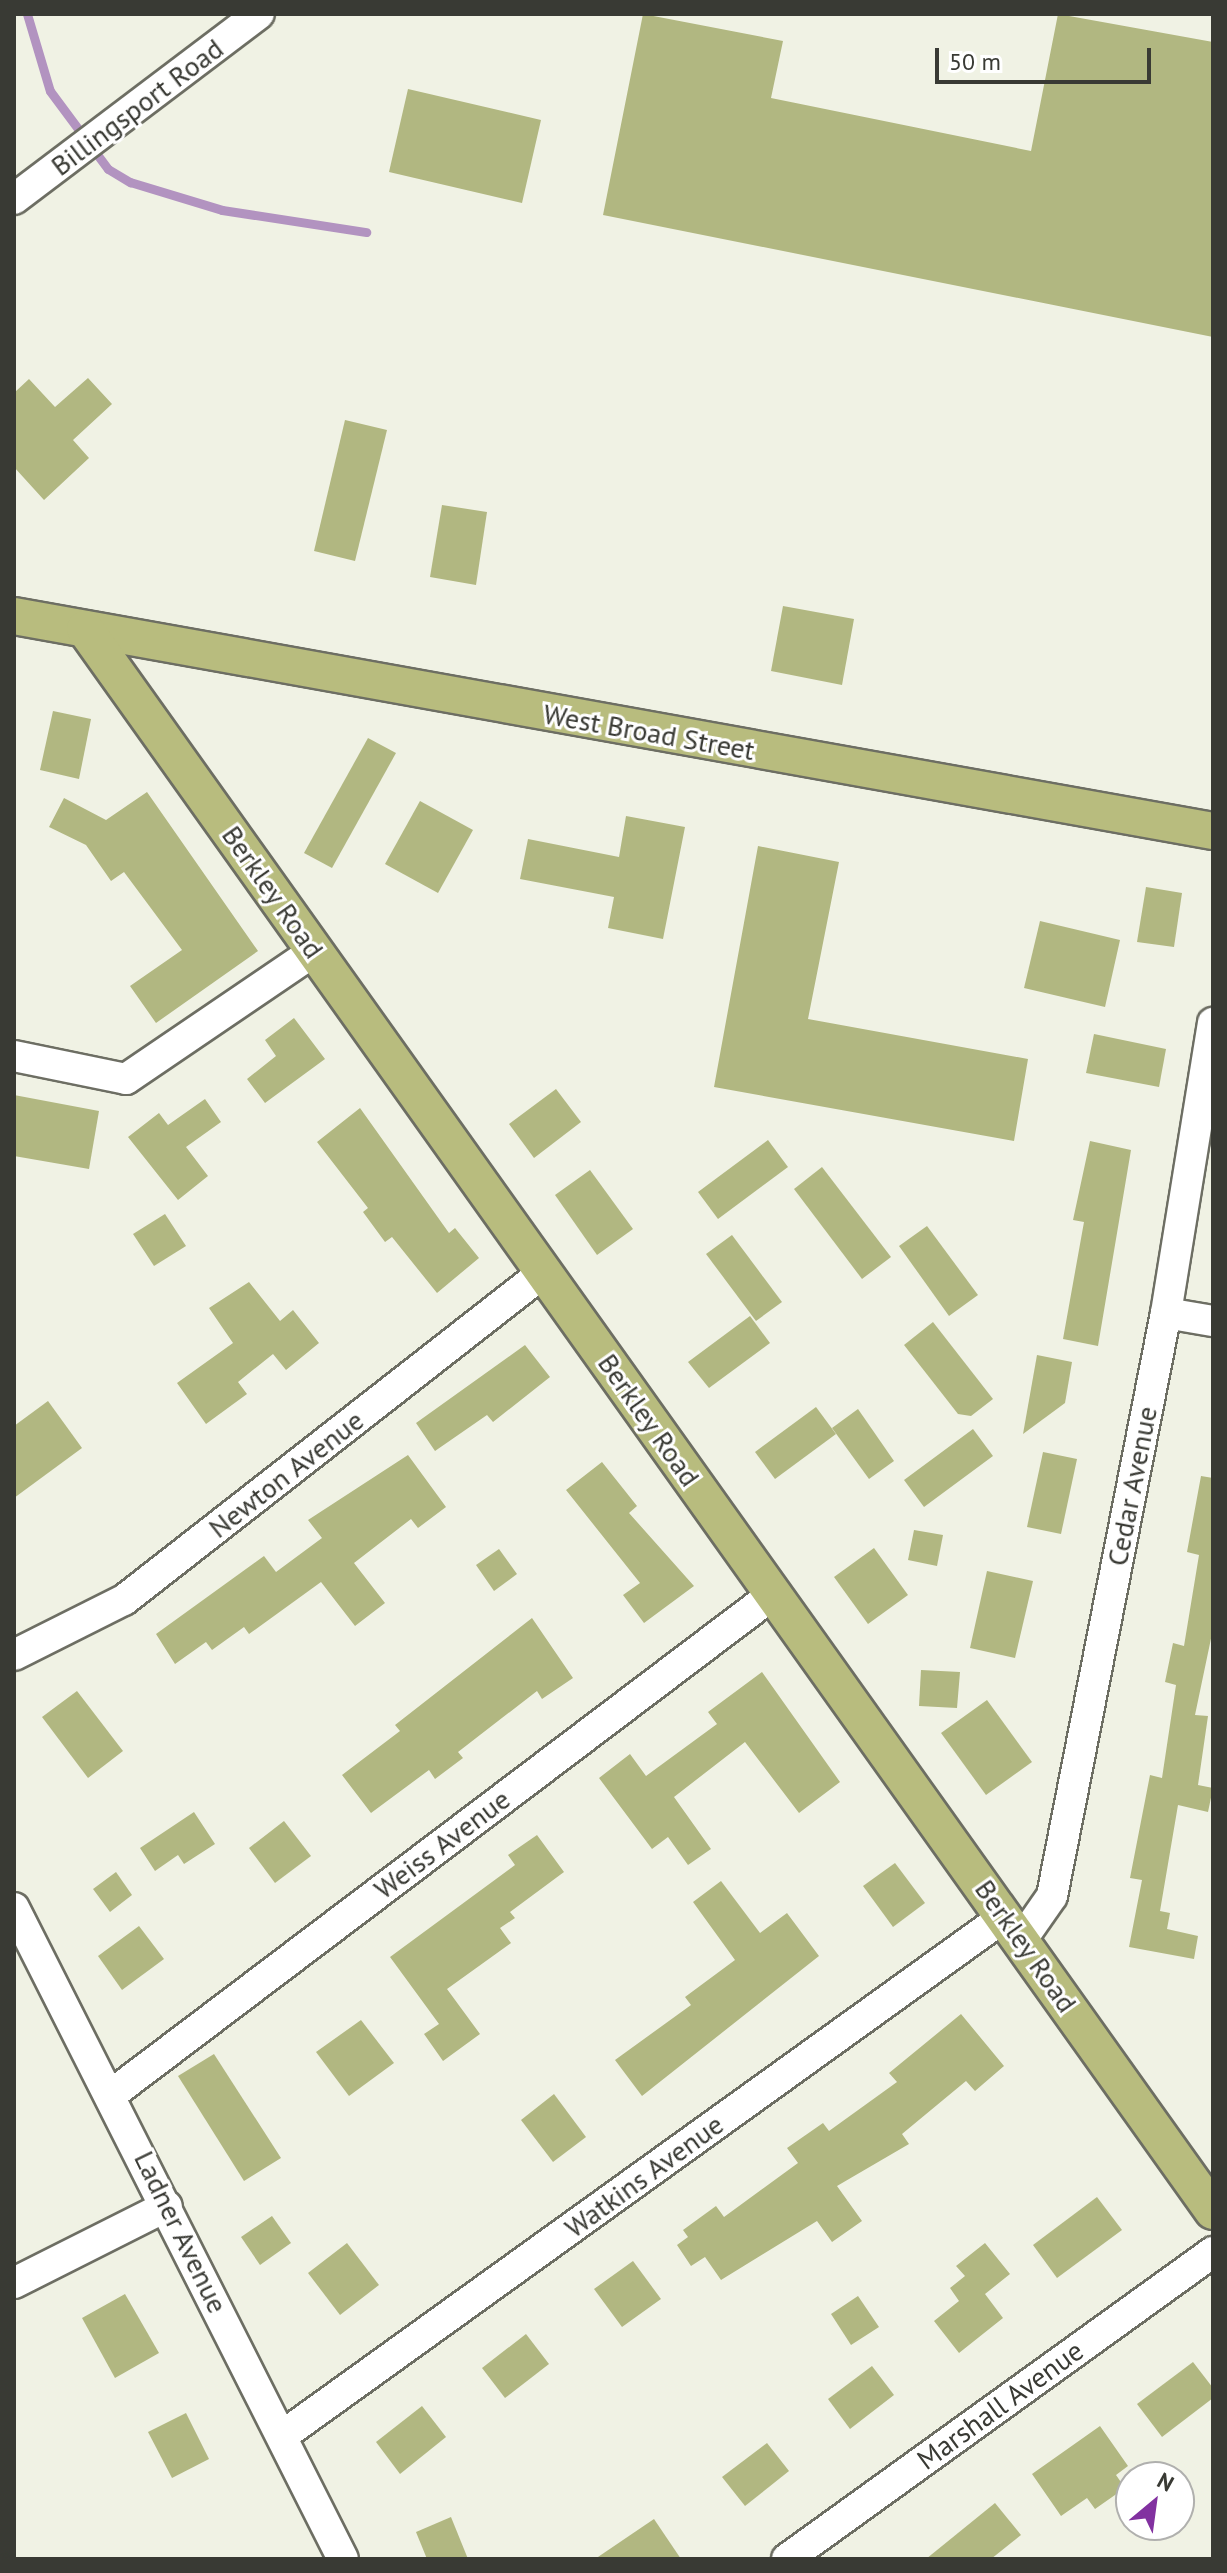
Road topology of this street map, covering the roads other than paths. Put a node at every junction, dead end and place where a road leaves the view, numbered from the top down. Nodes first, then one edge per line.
1 (259, 14) edge
2 (14, 199) edge
3 (14, 616) edge
4 (85, 629) junction
5 (1213, 831) edge
6 (313, 952) junction
7 (1213, 1023) edge
8 (14, 1056) edge
9 (544, 1272) junction
10 (1166, 1313) junction
11 (1213, 1321) edge
12 (772, 1595) junction
13 (14, 1655) edge
14 (14, 1908) edge
15 (1013, 1927) junction
16 (112, 2094) junction
17 (167, 2206) junction
18 (1213, 2211) edge
19 (1213, 2252) edge
20 (14, 2283) edge
21 (282, 2436) junction
22 (343, 2559) edge
23 (787, 2559) edge

1 - 2 street, Billingsport Road
3 - 4 main road, West Broad Street
4 - 5 main road, West Broad Street
4 - 6 main road, Berkley Road
6 - 8 street
6 - 9 main road, Berkley Road
7 - 10 street, Cedar Avenue
9 - 12 main road, Berkley Road
9 - 13 street, Newton Avenue
10 - 11 street
10 - 15 street, Cedar Avenue
12 - 15 main road, Berkley Road
12 - 16 street, Weiss Avenue
14 - 16 street, Ladner Avenue
15 - 18 main road, Berkley Road
15 - 21 street, Watkins Avenue
16 - 17 street, Ladner Avenue
17 - 20 street
17 - 21 street, Ladner Avenue
19 - 23 street, Marshall Avenue
21 - 22 street, Ladner Avenue

